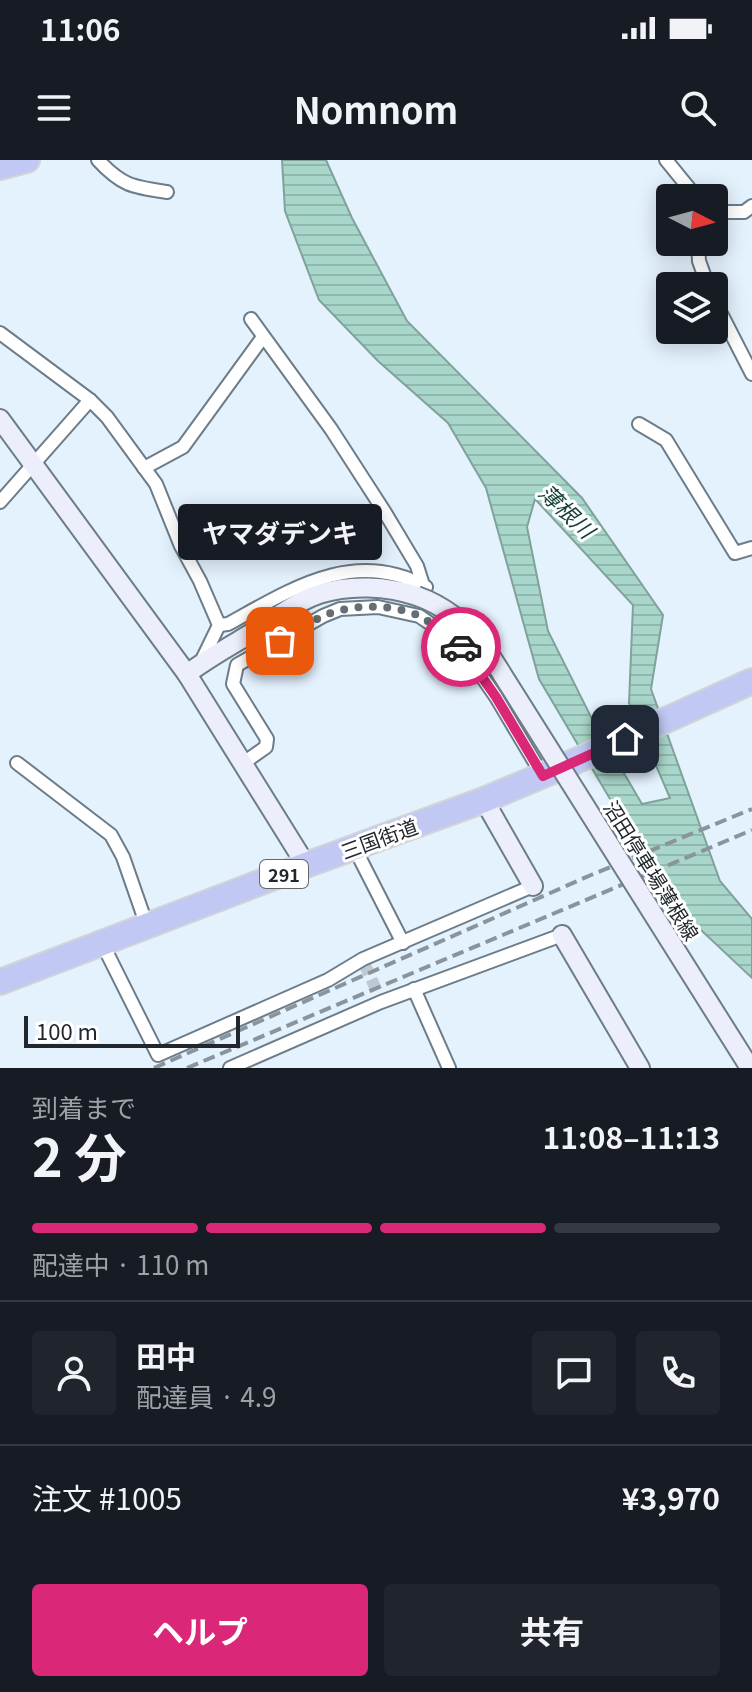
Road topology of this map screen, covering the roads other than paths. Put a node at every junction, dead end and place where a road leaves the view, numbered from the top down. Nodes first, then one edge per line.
1 (27, 160) edge
2 (98, 160) edge
3 (666, 160) edge
4 (0, 167) edge
5 (686, 184) edge
6 (167, 192) dead end
7 (752, 206) edge
8 (728, 212) edge
9 (251, 319) dead end
10 (728, 327) edge
11 (0, 333) edge
12 (263, 337) junction
13 (752, 374) edge
14 (90, 400) junction
15 (0, 419) edge
16 (639, 424) dead end
17 (34, 464) junction
18 (144, 468) junction
19 (0, 502) edge
20 (752, 548) edge
21 (420, 590) junction
22 (219, 625) junction
23 (450, 637) junction
24 (193, 670) junction
25 (745, 684) edge
26 (17, 763) dead end
27 (242, 764) junction
28 (543, 776) junction
29 (484, 800) junction
30 (354, 847) junction
31 (306, 865) junction
32 (533, 886) joint
33 (147, 926) junction
34 (562, 935) joint
35 (102, 943) junction
36 (403, 943) junction
37 (0, 982) edge
38 (414, 989) junction
39 (230, 1068) edge
40 (449, 1068) edge
41 (640, 1068) edge
42 (750, 1068) edge

1 - 4 highway
2 - 6 street
3 - 5 street
7 - 8 street
9 - 12 street
10 - 13 street
11 - 14 street
12 - 18 street
12 - 21 street
14 - 17 street
14 - 18 street
15 - 17 main road
16 - 20 street
17 - 19 street
17 - 24 main road
18 - 22 street
21 - 22 street
21 - 23 street
21 - 24 main road, 沼田停車場薄根線
21 - 42 main road, 沼田停車場薄根線, bridge
22 - 24 street
23 - 27 street
23 - 28 street
24 - 27 main road
25 - 28 highway, 三国街道 / 291
26 - 33 street
27 - 31 main road
28 - 29 highway, 三国街道 / 291
29 - 30 highway, 三国街道 / 291
29 - 32 main road
30 - 31 highway, 三国街道 / 291
30 - 36 street
31 - 33 highway, 三国街道 / 291
32 - 36 street
33 - 35 highway, 三国街道 / 291
34 - 38 street
34 - 41 main road
35 - 36 street
35 - 37 highway, 三国街道 / 291
38 - 39 street
38 - 40 street

